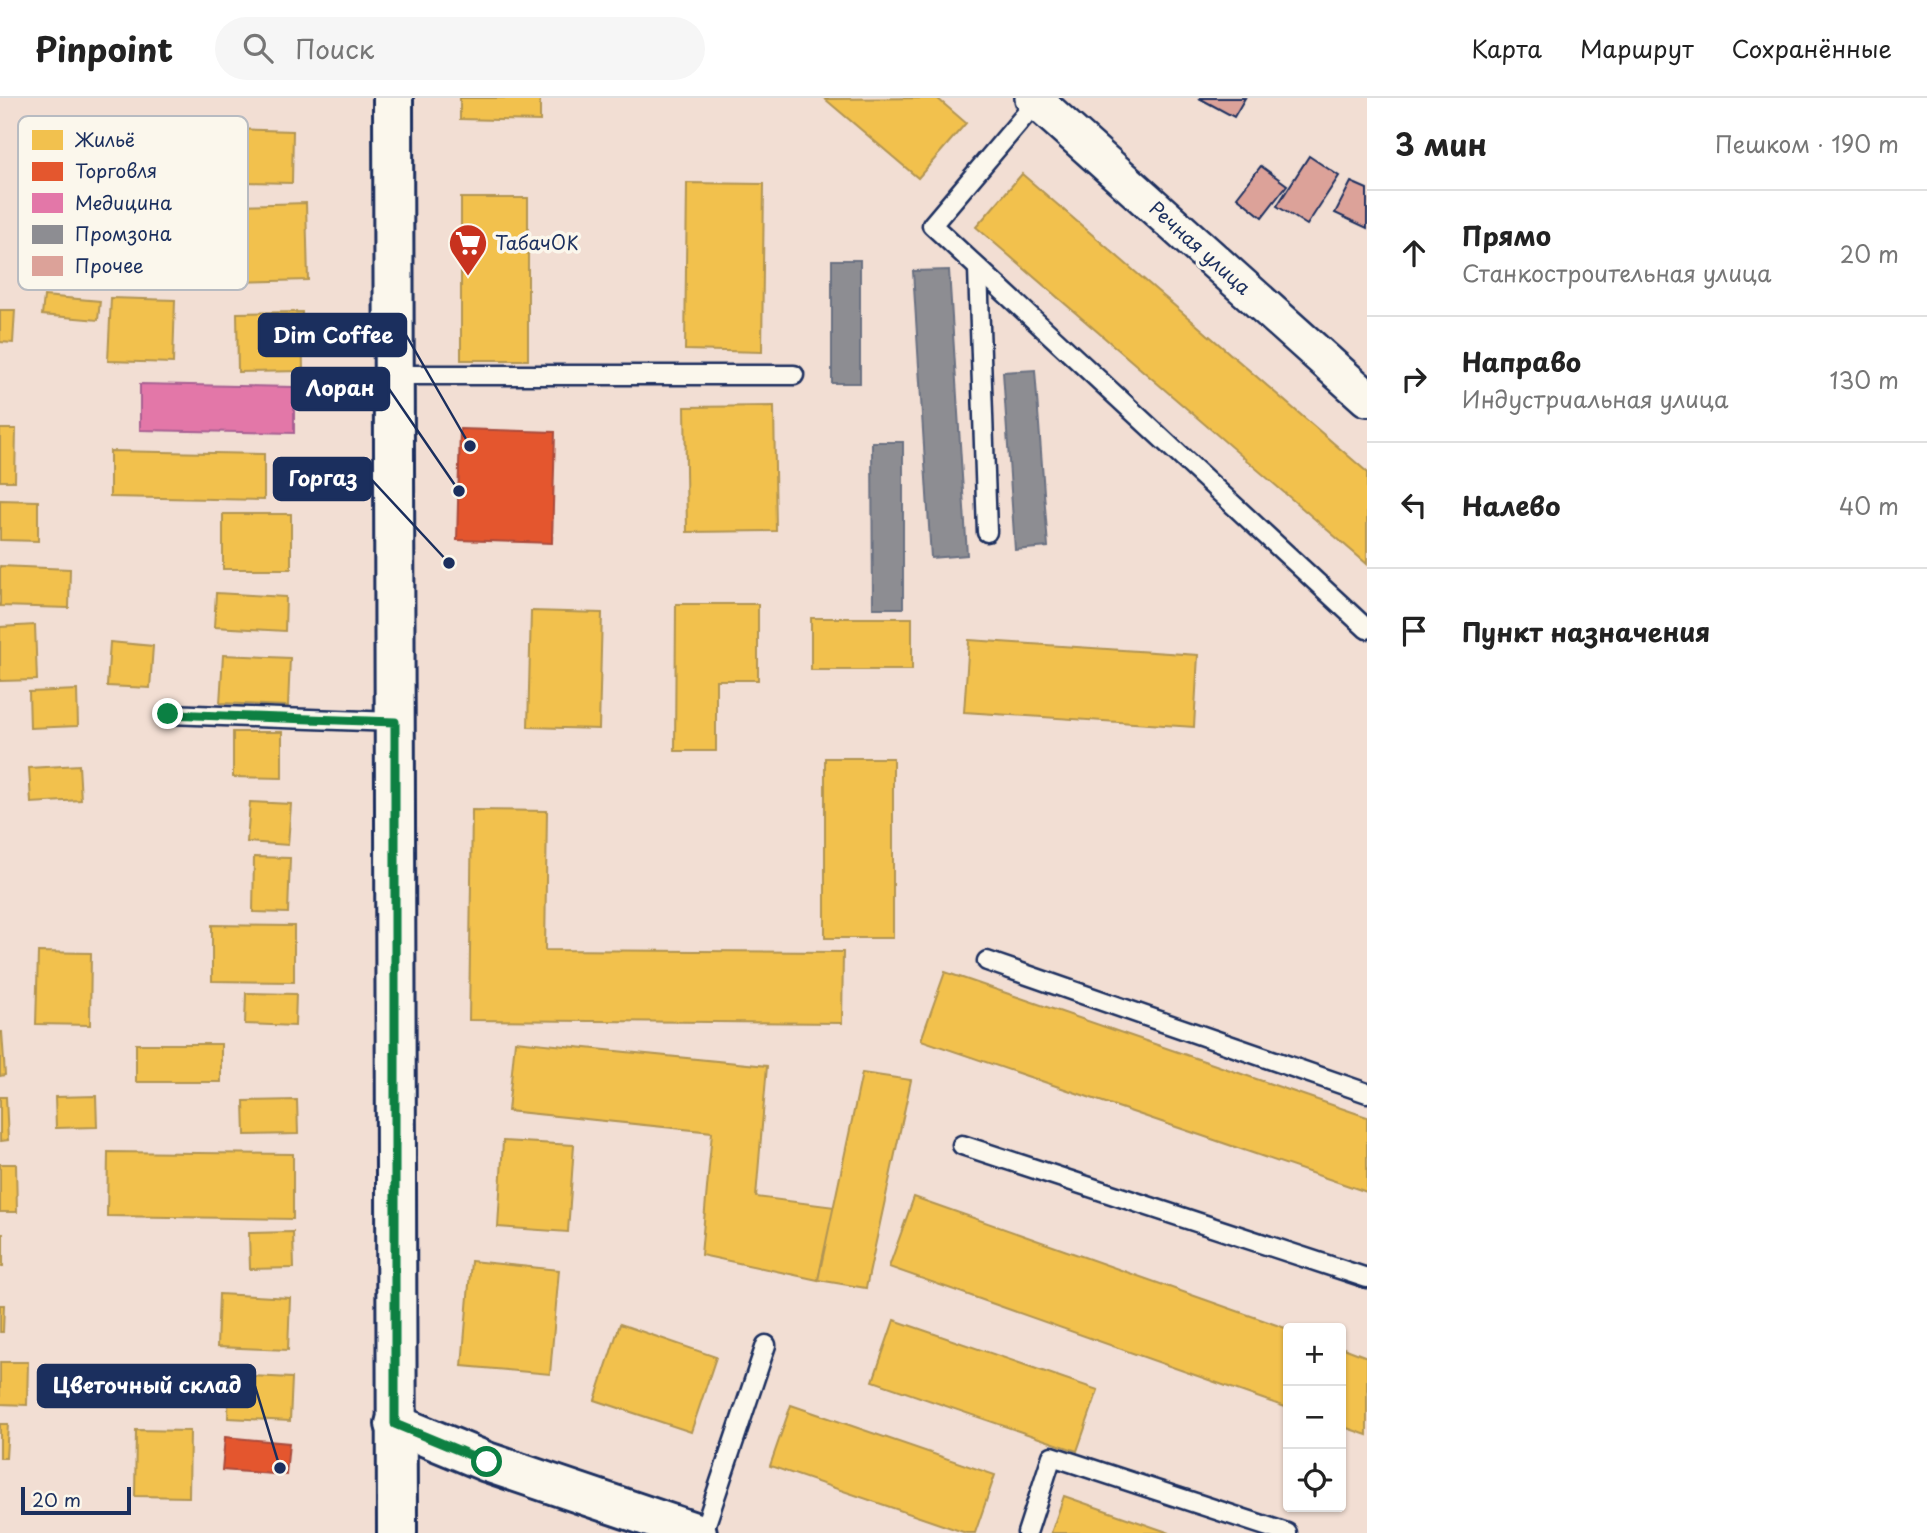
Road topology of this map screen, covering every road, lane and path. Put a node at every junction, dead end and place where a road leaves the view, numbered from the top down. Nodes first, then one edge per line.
1 (393, 98) edge
2 (1035, 99) edge
3 (978, 268) junction
4 (394, 375) junction
5 (794, 375) dead end
6 (1367, 398) edge
7 (987, 532) dead end
8 (1367, 629) edge
9 (168, 714) dead end
10 (395, 722) junction
11 (987, 961) dead end
12 (1367, 1093) edge
13 (961, 1145) dead end
14 (1367, 1278) edge
15 (766, 1345) dead end
16 (395, 1424) junction
17 (397, 1533) edge
18 (697, 1533) edge
19 (703, 1533) edge
20 (1027, 1533) edge
21 (1287, 1533) edge

1 - 4 main road
2 - 3 lane
2 - 6 street, Речная улица
3 - 7 lane
3 - 8 lane
4 - 5 lane
4 - 10 main road
9 - 10 lane
10 - 16 main road
11 - 12 lane
13 - 14 lane
15 - 19 lane
16 - 17 main road
16 - 18 main road
20 - 21 lane

